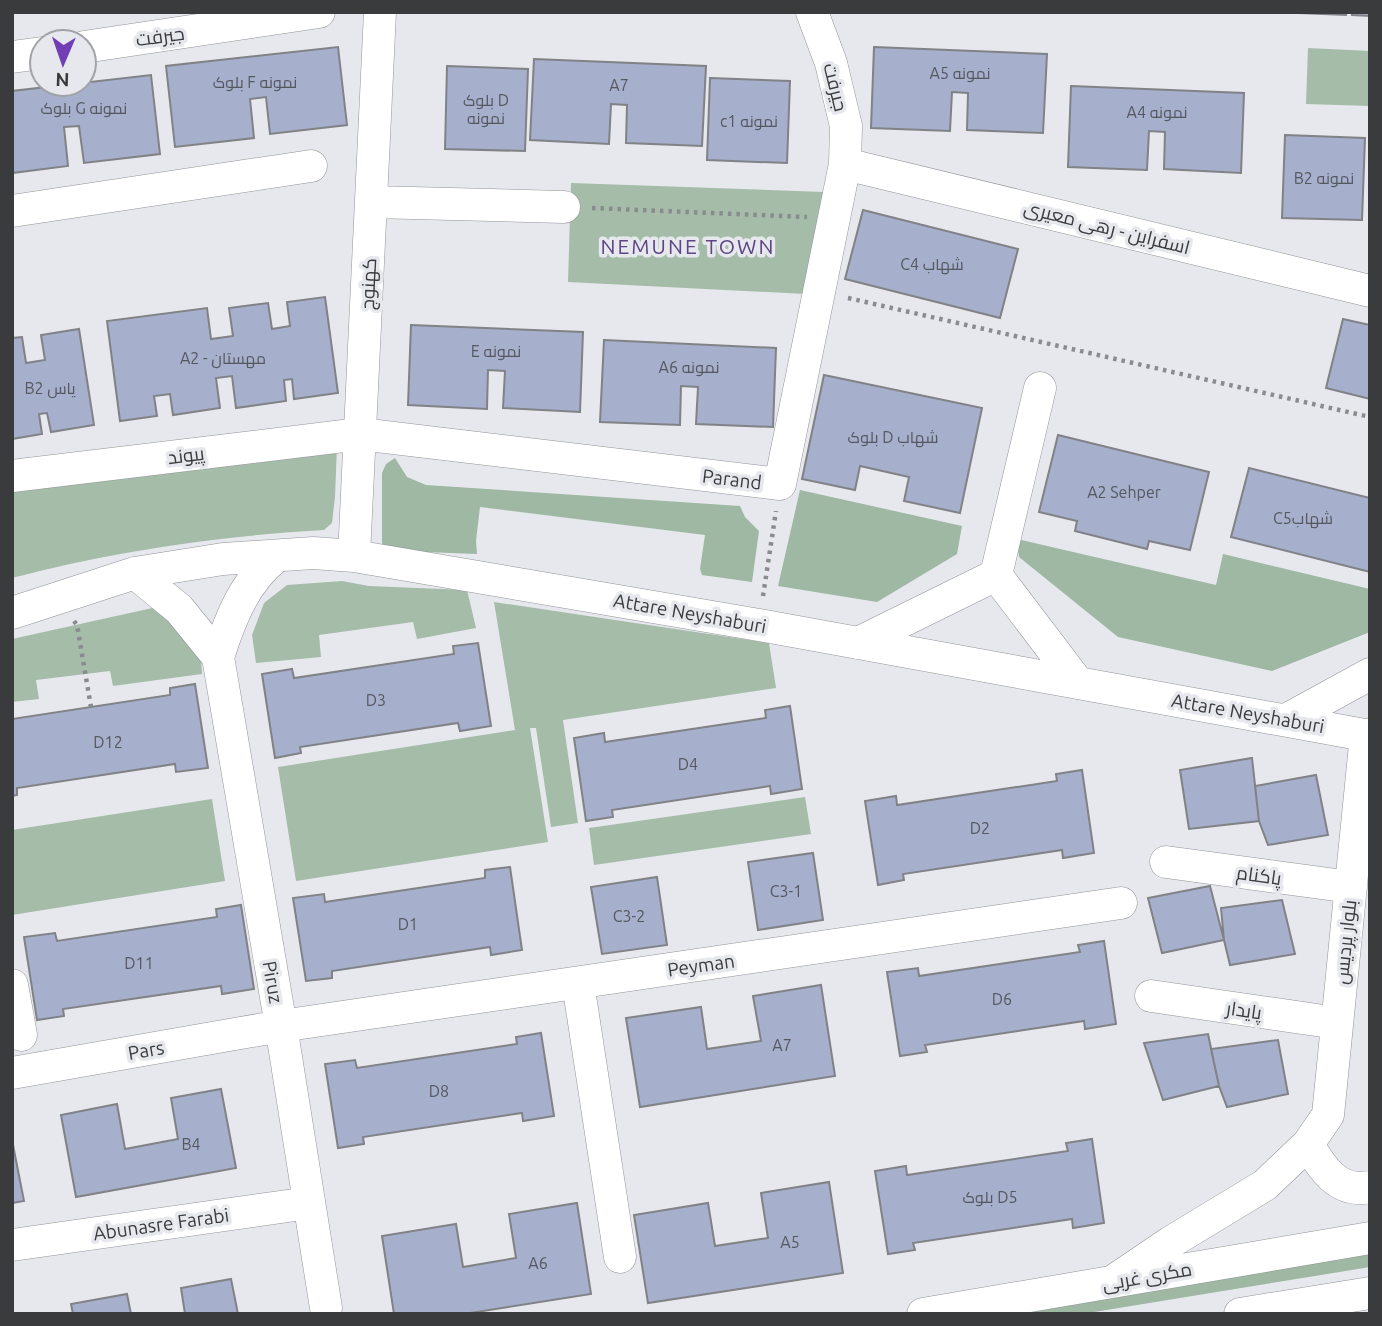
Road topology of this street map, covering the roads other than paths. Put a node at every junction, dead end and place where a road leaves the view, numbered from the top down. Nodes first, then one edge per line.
1 (319, 12) edge
2 (380, 12) edge
3 (812, 12) edge
4 (98, 45) edge
5 (845, 164) junction
6 (311, 166) dead end
7 (373, 202) junction
8 (564, 207) road end
9 (12, 211) edge
10 (1370, 290) edge
11 (1040, 388) dead end
12 (360, 434) junction
13 (12, 476) edge
14 (277, 555) junction
15 (354, 556) junction
16 (135, 573) junction
17 (996, 575) junction
18 (12, 614) edge
19 (859, 643) junction
20 (218, 657) junction
21 (1370, 674) edge
22 (1078, 683) junction
23 (1286, 720) junction
24 (1368, 735) edge
25 (1166, 862) dead end
26 (1351, 887) junction
27 (1121, 903) dead end
28 (578, 983) junction
29 (12, 985) edge
30 (1151, 996) dead end
31 (1337, 1023) junction
32 (281, 1026) junction
33 (21, 1035) dead end
34 (12, 1073) edge
35 (1308, 1144) junction
36 (1370, 1187) edge
37 (309, 1203) junction
38 (1370, 1238) edge
39 (12, 1245) edge
40 (620, 1257) dead end
41 (1112, 1282) junction
42 (1370, 1293) edge
43 (326, 1312) edge
44 (923, 1314) edge
45 (1240, 1314) edge

1 - 4 street, جيرفت
2 - 7 street, كهنوج
3 - 5 street, جیرفت
5 - 10 street, اسفراين - رهی معیری
5 - 12 street, Parand
6 - 9 street
7 - 8 street
7 - 12 street, كهنوج
11 - 17 street
12 - 13 street, پیوند
12 - 15 street, كهنوج
14 - 15 street, Attare Neyshaburi
14 - 16 street, Attare Neyshaburi
14 - 20 street
15 - 19 street, Attare Neyshaburi
16 - 18 street, Attare Neyshaburi
16 - 20 street, Piruz
17 - 19 street
17 - 22 street
19 - 22 street, Attare Neyshaburi
20 - 32 street, Piruz
21 - 23 street
22 - 23 street, Attare Neyshaburi
23 - 24 street, Attare Neyshaburi
24 - 26 street, بلوار پردیس
25 - 26 street, پاکنام
26 - 31 street, بلوار پردیس
27 - 28 street, Peyman
28 - 32 street, Peyman
28 - 40 street
29 - 33 street
30 - 31 street, پایدار
31 - 35 street, بلوار پردیس
32 - 34 street, Pars
32 - 37 street, Piruz
35 - 36 street
35 - 41 street, بلوار پردیس
37 - 39 street, Abunasre Farabi
37 - 43 street, Piruz
38 - 41 street, مکری غربی
41 - 44 street, مکری غربی
42 - 45 street

